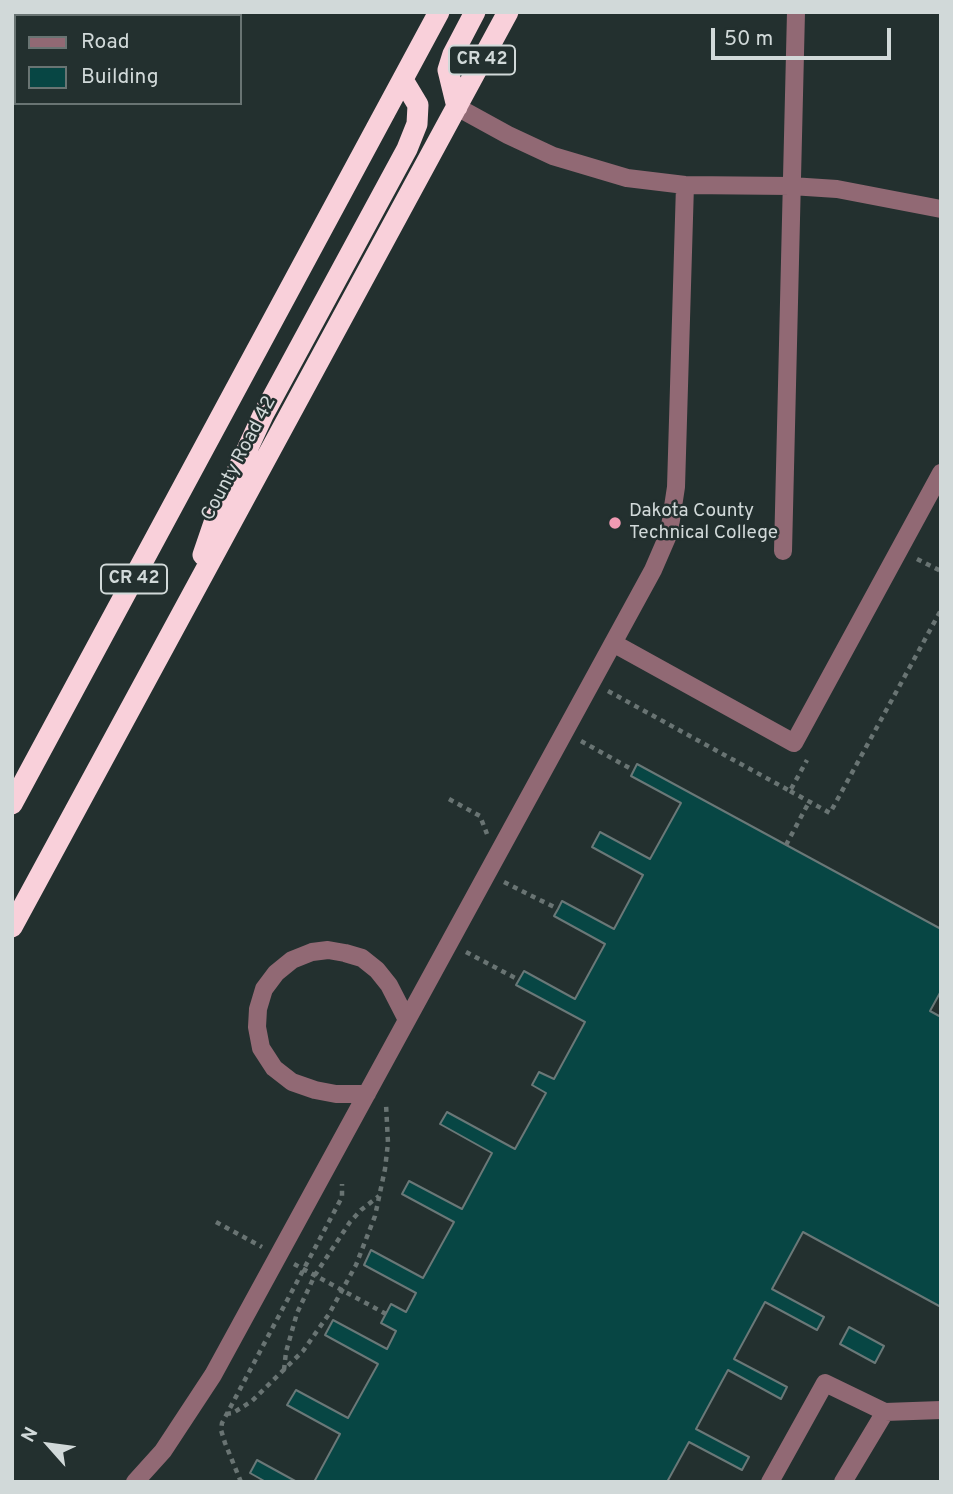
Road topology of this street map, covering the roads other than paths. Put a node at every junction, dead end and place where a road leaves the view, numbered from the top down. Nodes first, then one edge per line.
1 (439, 12) edge
2 (475, 12) edge
3 (508, 12) edge
4 (796, 12) edge
5 (403, 80) junction
6 (457, 107) junction
7 (685, 184) junction
8 (791, 186) junction
9 (941, 209) edge
10 (941, 473) edge
11 (783, 551) dead end
12 (185, 609) junction
13 (613, 643) junction
14 (12, 804) edge
15 (12, 926) edge
16 (407, 1020) junction
17 (367, 1094) junction
18 (941, 1410) edge
19 (885, 1412) junction
20 (135, 1482) edge
21 (770, 1482) edge
22 (843, 1482) edge

1 - 5 highway, County Road 42 / CR 42
2 - 6 highway
3 - 6 highway, County Road 42 / CR 42
4 - 8 street
5 - 12 highway
5 - 14 highway, County Road 42 / CR 42
6 - 7 street
6 - 12 highway, County Road 42 / CR 42
7 - 8 street
7 - 13 street
8 - 9 street
8 - 11 street
10 - 13 street
12 - 15 highway, County Road 42 / CR 42
13 - 16 street
16 - 17 street
16 - 17 street
17 - 20 street
18 - 19 street
19 - 21 street
19 - 22 street

